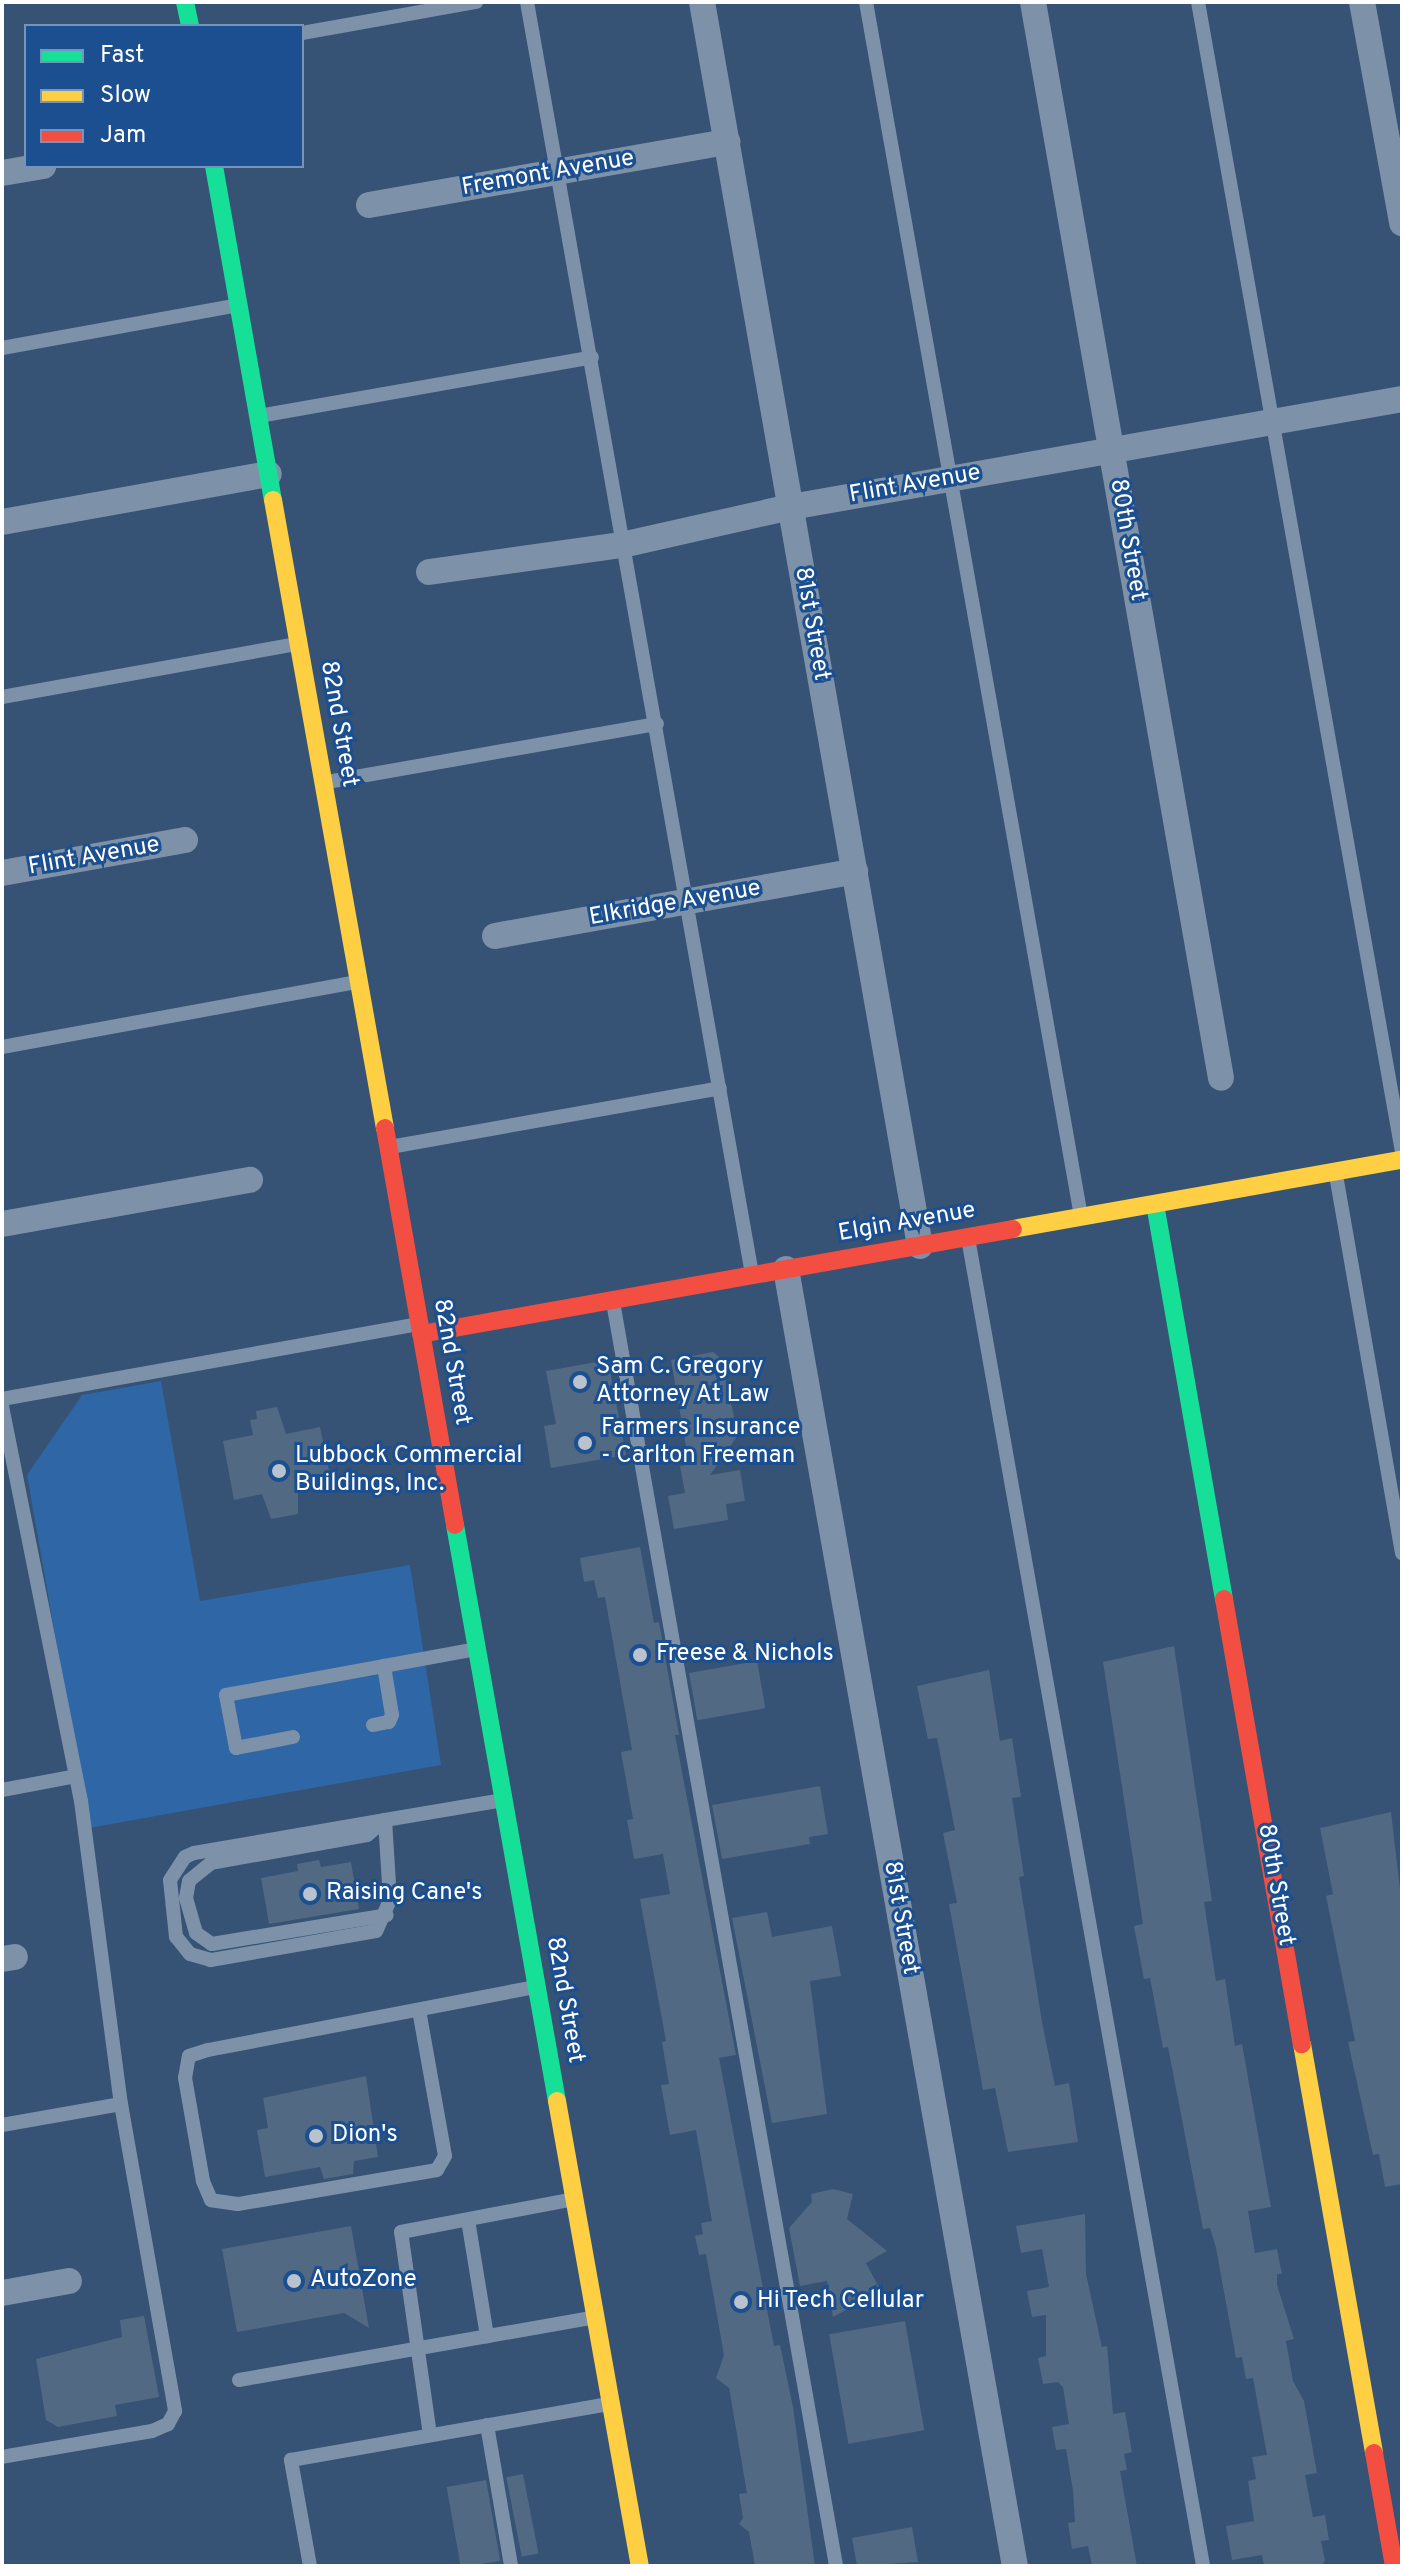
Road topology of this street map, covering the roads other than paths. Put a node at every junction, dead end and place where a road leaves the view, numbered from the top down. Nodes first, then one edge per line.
1 (185, 2) edge
2 (476, 2) edge
3 (527, 2) edge
4 (702, 2) edge
5 (866, 2) edge
6 (1033, 2) edge
7 (1198, 2) edge
8 (1362, 2) edge
9 (190, 24) edge
10 (304, 33) edge
11 (727, 142) junction
12 (31, 168) edge
13 (214, 168) edge
14 (560, 172) junction
15 (2, 173) edge
16 (369, 205) dead end
17 (1402, 223) edge
18 (239, 305) junction
19 (2, 348) edge
20 (592, 357) junction
21 (1402, 399) edge
22 (259, 416) junction
23 (1271, 423) junction
24 (1112, 451) junction
25 (269, 474) junction
26 (951, 478) junction
27 (791, 507) junction
28 (2, 522) edge
29 (622, 545) junction
30 (429, 572) dead end
31 (299, 644) junction
32 (2, 697) edge
33 (657, 724) junction
34 (324, 782) junction
35 (185, 840) dead end
36 (855, 871) junction
37 (2, 873) edge
38 (689, 901) junction
39 (495, 936) dead end
40 (359, 982) junction
41 (2, 1047) edge
42 (1221, 1078) dead end
43 (720, 1088) junction
44 (388, 1147) junction
45 (1402, 1152) edge
46 (1402, 1160) edge
47 (1335, 1172) junction
48 (250, 1180) dead end
49 (1155, 1204) junction
50 (1081, 1217) junction
51 (2, 1224) edge
52 (968, 1237) junction
53 (920, 1246) junction
54 (786, 1269) junction
55 (752, 1275) junction
56 (612, 1300) junction
57 (420, 1329) junction
58 (2, 1399) edge
59 (2, 1406) edge
60 (6, 1452) edge
61 (1402, 1553) edge
62 (477, 1649) junction
63 (384, 1666) junction
64 (373, 1725) dead end
65 (293, 1737) dead end
66 (76, 1776) junction
67 (2, 1790) edge
68 (504, 1800) junction
69 (385, 1820) junction
70 (537, 1987) junction
71 (419, 2010) junction
72 (121, 2104) junction
73 (2, 2125) edge
74 (575, 2199) junction
75 (468, 2220) junction
76 (69, 2281) dead end
77 (2, 2293) edge
78 (595, 2317) junction
79 (487, 2336) junction
80 (418, 2349) junction
81 (239, 2380) dead end
82 (611, 2403) junction
83 (487, 2425) junction
84 (430, 2435) junction
85 (2, 2457) edge
86 (310, 2566) edge
87 (511, 2566) edge
88 (640, 2566) edge
89 (836, 2566) edge
90 (1015, 2566) edge
91 (1203, 2566) edge
92 (1394, 2566) edge

1 - 9 main road
2 - 10 lane
3 - 14 lane
4 - 11 street, 81st Street
5 - 26 lane
6 - 24 street, 80th Street
7 - 23 lane
8 - 17 street
11 - 14 street, Fremont Avenue
11 - 27 street, 81st Street
12 - 15 street
13 - 18 main road, 82nd Street
14 - 16 street, Fremont Avenue
14 - 20 lane
18 - 19 lane
18 - 22 main road, 82nd Street
20 - 22 lane
20 - 29 lane
21 - 23 street, Flint Avenue
22 - 25 main road, 82nd Street
23 - 24 street, Flint Avenue
23 - 45 lane
24 - 26 street, Flint Avenue
24 - 42 street, 80th Street
25 - 28 street
25 - 31 main road, 82nd Street
26 - 27 street, Flint Avenue
26 - 50 lane
27 - 29 street, Flint Avenue
27 - 36 street, 81st Street
29 - 30 street, Flint Avenue
29 - 33 lane
31 - 32 lane
31 - 34 main road, 82nd Street
33 - 34 lane
33 - 38 lane
34 - 40 main road, 82nd Street
35 - 37 street, Flint Avenue
36 - 38 street, Elkridge Avenue
36 - 53 street, 81st Street
38 - 39 street, Elkridge Avenue
38 - 43 lane
40 - 41 lane
40 - 44 main road, 82nd Street
43 - 44 lane
43 - 55 lane
44 - 57 main road, 82nd Street
46 - 47 main road, Elgin Avenue
47 - 49 main road, Elgin Avenue
47 - 61 lane
48 - 51 street
49 - 50 main road, Elgin Avenue
49 - 92 main road, 80th Street
50 - 52 main road, Elgin Avenue
52 - 53 main road, Elgin Avenue
52 - 91 lane
53 - 54 main road, Elgin Avenue
54 - 55 main road, Elgin Avenue
54 - 90 street, 81st Street
55 - 56 main road, Elgin Avenue
56 - 57 main road, Elgin Avenue
56 - 89 lane
57 - 58 lane
57 - 62 main road, 82nd Street
59 - 60 lane
60 - 66 lane
62 - 63 lane
62 - 68 main road, 82nd Street
63 - 64 lane
63 - 65 lane
66 - 67 lane
66 - 72 lane
68 - 69 lane
68 - 70 main road, 82nd Street
69 - 69 lane
70 - 71 lane
70 - 74 main road, 82nd Street
71 - 71 lane
72 - 73 lane
72 - 85 lane
74 - 75 lane
74 - 78 main road, 82nd Street
75 - 79 lane
75 - 80 lane
76 - 77 street
78 - 79 lane
78 - 82 main road, 82nd Street
79 - 80 lane
80 - 81 lane
80 - 84 lane
82 - 83 lane
82 - 88 main road, 82nd Street
83 - 84 lane
83 - 87 lane
84 - 86 lane

